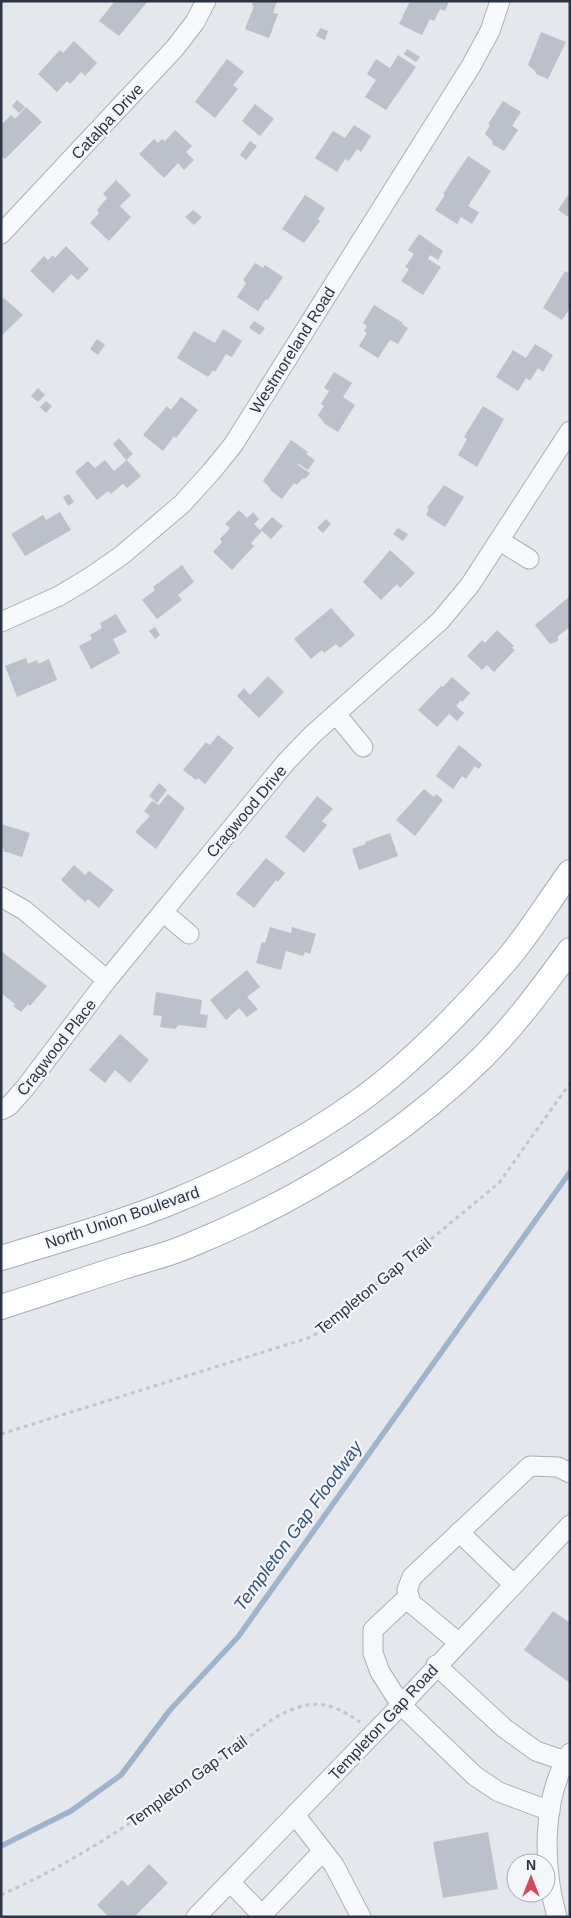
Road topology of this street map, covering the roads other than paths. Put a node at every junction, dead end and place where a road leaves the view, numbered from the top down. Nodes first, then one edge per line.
1 (206, 1) edge
2 (500, 1) edge
3 (1, 234) edge
4 (570, 431) edge
5 (500, 541) junction
6 (529, 559) dead end
7 (1, 622) edge
8 (336, 714) junction
9 (363, 747) dead end
10 (570, 872) edge
11 (1, 898) edge
12 (163, 912) junction
13 (189, 934) dead end
14 (570, 950) edge
15 (107, 980) junction
16 (1, 1110) edge
17 (1, 1258) edge
18 (1, 1307) edge
19 (570, 1474) edge
20 (570, 1525) edge
21 (460, 1532) junction
22 (514, 1584) junction
23 (409, 1596) junction
24 (458, 1642) junction
25 (436, 1665) junction
26 (401, 1705) junction
27 (567, 1757) edge
28 (550, 1811) junction
29 (295, 1815) junction
30 (323, 1851) junction
31 (230, 1882) junction
32 (258, 1915) edge
33 (196, 1917) edge
34 (361, 1917) edge
35 (557, 1917) edge

1 - 3 street, Catalpa Drive
2 - 7 street, Westmoreland Road
4 - 5 street, Cragwood Drive
5 - 6 street
5 - 8 street, Cragwood Drive
8 - 9 street
8 - 12 street, Cragwood Drive
10 - 17 main road, North Union Boulevard
11 - 15 street
12 - 13 street
12 - 15 street, Cragwood Drive
14 - 18 main road
15 - 16 street, Cragwood Place
19 - 21 street
20 - 22 street, Templeton Gap Road
21 - 22 street
21 - 23 street
22 - 24 street, Templeton Gap Road
23 - 24 street
23 - 26 street
24 - 25 street, Templeton Gap Road
25 - 26 street, Templeton Gap Road
25 - 27 street
26 - 28 street
26 - 29 street, Templeton Gap Road
27 - 28 street
28 - 35 street
29 - 30 street
29 - 31 street, Templeton Gap Road
30 - 32 street
30 - 34 street
31 - 32 street
31 - 33 street, Templeton Gap Road

